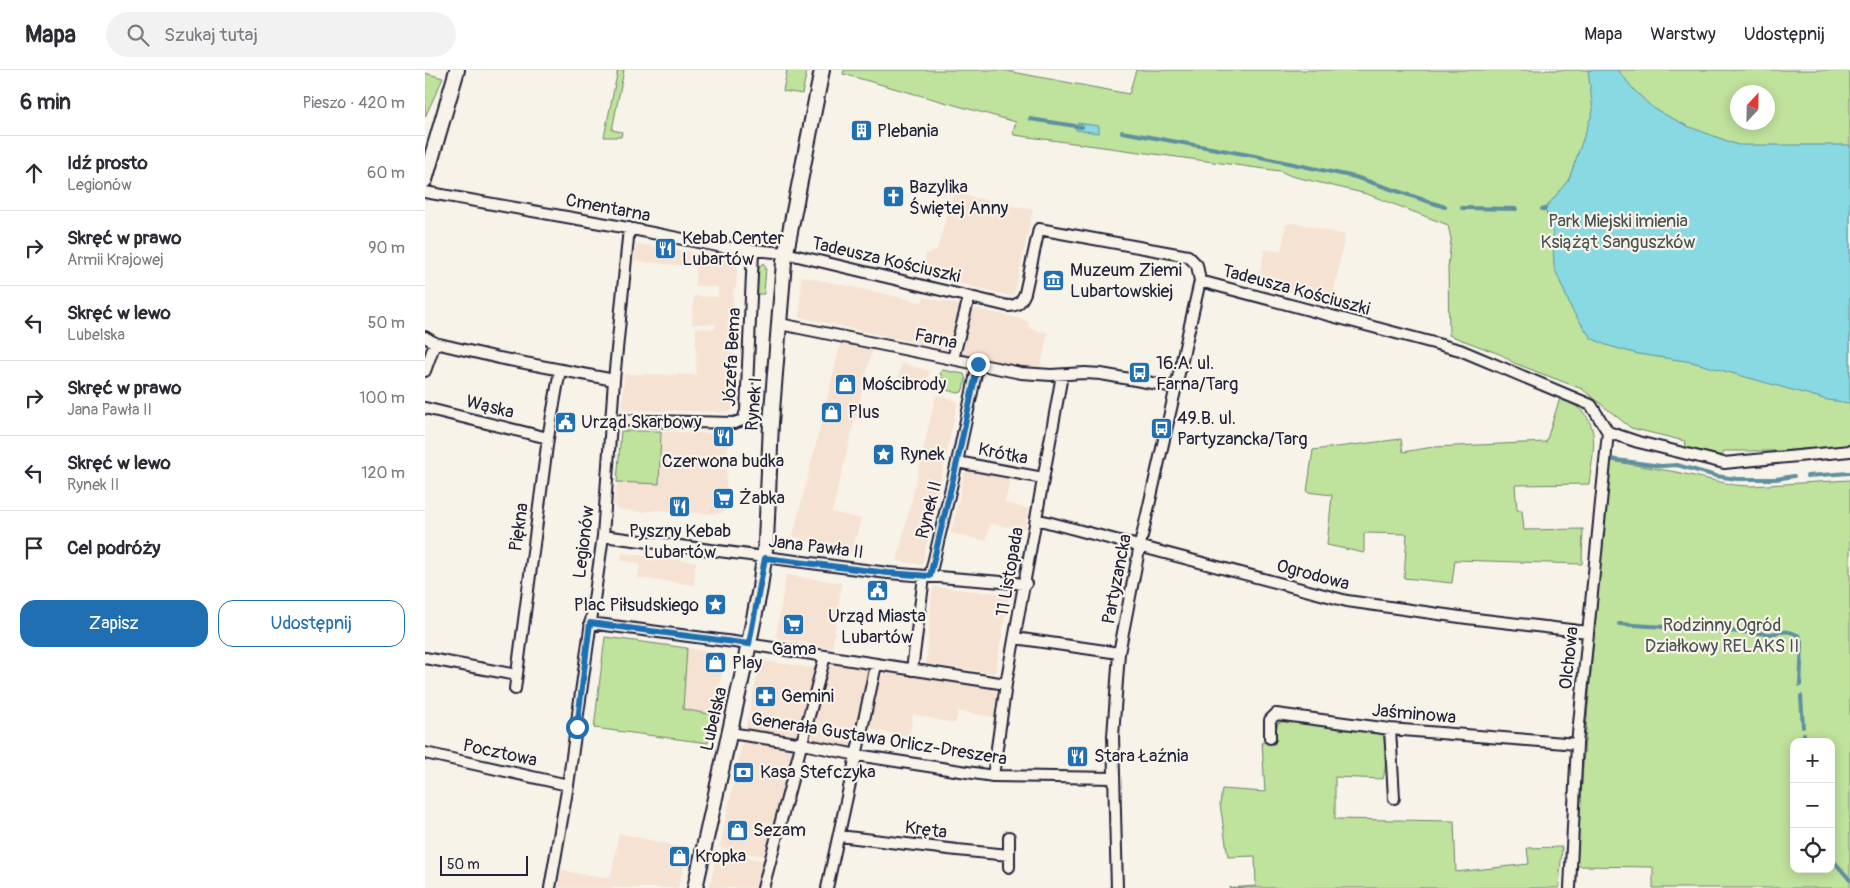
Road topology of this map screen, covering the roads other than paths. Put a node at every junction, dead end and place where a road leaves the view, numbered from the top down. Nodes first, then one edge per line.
1 (457, 70) edge
2 (822, 70) edge
3 (425, 180) edge
4 (425, 192) edge
5 (629, 228) junction
6 (753, 251) junction
7 (785, 253) junction
8 (1199, 281) junction
9 (969, 297) junction
10 (780, 324) junction
11 (425, 337) edge
12 (435, 343) junction
13 (953, 360) junction
14 (978, 364) junction
15 (560, 370) junction
16 (425, 371) edge
17 (1062, 375) junction
18 (613, 380) junction
19 (1175, 387) junction
20 (425, 408) edge
21 (610, 420) junction
22 (1608, 432) junction
23 (548, 438) junction
24 (1850, 450) edge
25 (957, 462) junction
26 (1043, 478) junction
27 (1036, 519) junction
28 (603, 536) junction
29 (1140, 545) junction
30 (765, 558) junction
31 (927, 576) junction
32 (1025, 584) junction
33 (590, 623) junction
34 (1588, 632) junction
35 (1015, 638) junction
36 (749, 644) junction
37 (1119, 654) junction
38 (825, 656) junction
39 (425, 658) edge
40 (876, 665) junction
41 (912, 670) junction
42 (517, 675) junction
43 (1006, 684) junction
44 (515, 689) dead end
45 (1390, 728) junction
46 (730, 733) junction
47 (1270, 738) dead end
48 (803, 744) junction
49 (1577, 744) junction
50 (425, 753) edge
51 (857, 755) junction
52 (993, 776) junction
53 (1114, 778) junction
54 (568, 785) junction
55 (1394, 798) dead end
56 (839, 836) junction
57 (1009, 836) dead end
58 (1009, 855) junction
59 (1009, 867) dead end
60 (550, 888) edge
61 (695, 888) edge
62 (763, 888) edge
63 (827, 888) edge
64 (1117, 888) edge
65 (1570, 888) edge

1 - 3 main road
2 - 7 main road, Rynek I
4 - 5 street, Cmentarna
5 - 6 street, Cmentarna
5 - 18 street, Legionów
6 - 7 street, Cmentarna
6 - 21 street, Józefa Bema
7 - 9 street, Tadeusza Kościuszki
7 - 10 main road, Rynek I
8 - 9 street, Tadeusza Kościuszki
8 - 19 street, Partyzancka
8 - 22 street, Tadeusza Kościuszki
9 - 13 street
10 - 13 street, Farna
10 - 30 main road, Rynek I
11 - 12 street
12 - 15 street
12 - 16 street
13 - 14 street, Farna
14 - 17 street, Farna
14 - 25 street, Rynek II
15 - 18 street
15 - 23 street, Piękna
17 - 19 street, Farna
17 - 26 street, 11 Listopada
18 - 21 street, Legionów
19 - 29 street, Partyzancka
20 - 23 street, Wąska
21 - 28 street, Legionów
22 - 24 street
22 - 34 street, Olchowa
23 - 42 street, Piękna
25 - 26 street, Krótka
25 - 31 street, Rynek II
26 - 27 street, 11 Listopada
27 - 29 street, Ogrodowa
27 - 32 street, 11 Listopada
28 - 30 street, Jana Pawła II
28 - 33 street, Legionów
29 - 34 street, Ogrodowa
29 - 37 street, Partyzancka
30 - 31 street, Jana Pawła II
30 - 36 main road, Lubelska
31 - 32 street, Jana Pawła II
31 - 41 street, Rynek II
32 - 35 street, 11 Listopada
33 - 36 street
33 - 54 street, Legionów
34 - 49 street, Olchowa
35 - 37 street
35 - 43 street, 11 Listopada
36 - 38 street
36 - 46 main road, Lubelska
37 - 53 street, Partyzancka
38 - 40 street
38 - 48 street
39 - 42 street
40 - 41 street
40 - 51 street
41 - 43 street
42 - 44 street, Piękna
43 - 52 street, 11 Listopada
45 - 47 street, Jaśminowa
45 - 49 street, Jaśminowa
45 - 55 street
46 - 48 street, Generała Gustawa Orlicz-Dreszera
46 - 61 main road, Lubelska
48 - 51 street, Generała Gustawa Orlicz-Dreszera
48 - 62 street
49 - 65 street, Olchowa
50 - 54 street, Pocztowa
51 - 52 street, Generała Gustawa Orlicz-Dreszera
51 - 56 street
52 - 53 street, Generała Gustawa Orlicz-Dreszera
53 - 64 street, Partyzancka
54 - 60 street, Legionów
56 - 58 street, Kręta
56 - 63 street
57 - 58 street
58 - 59 street

